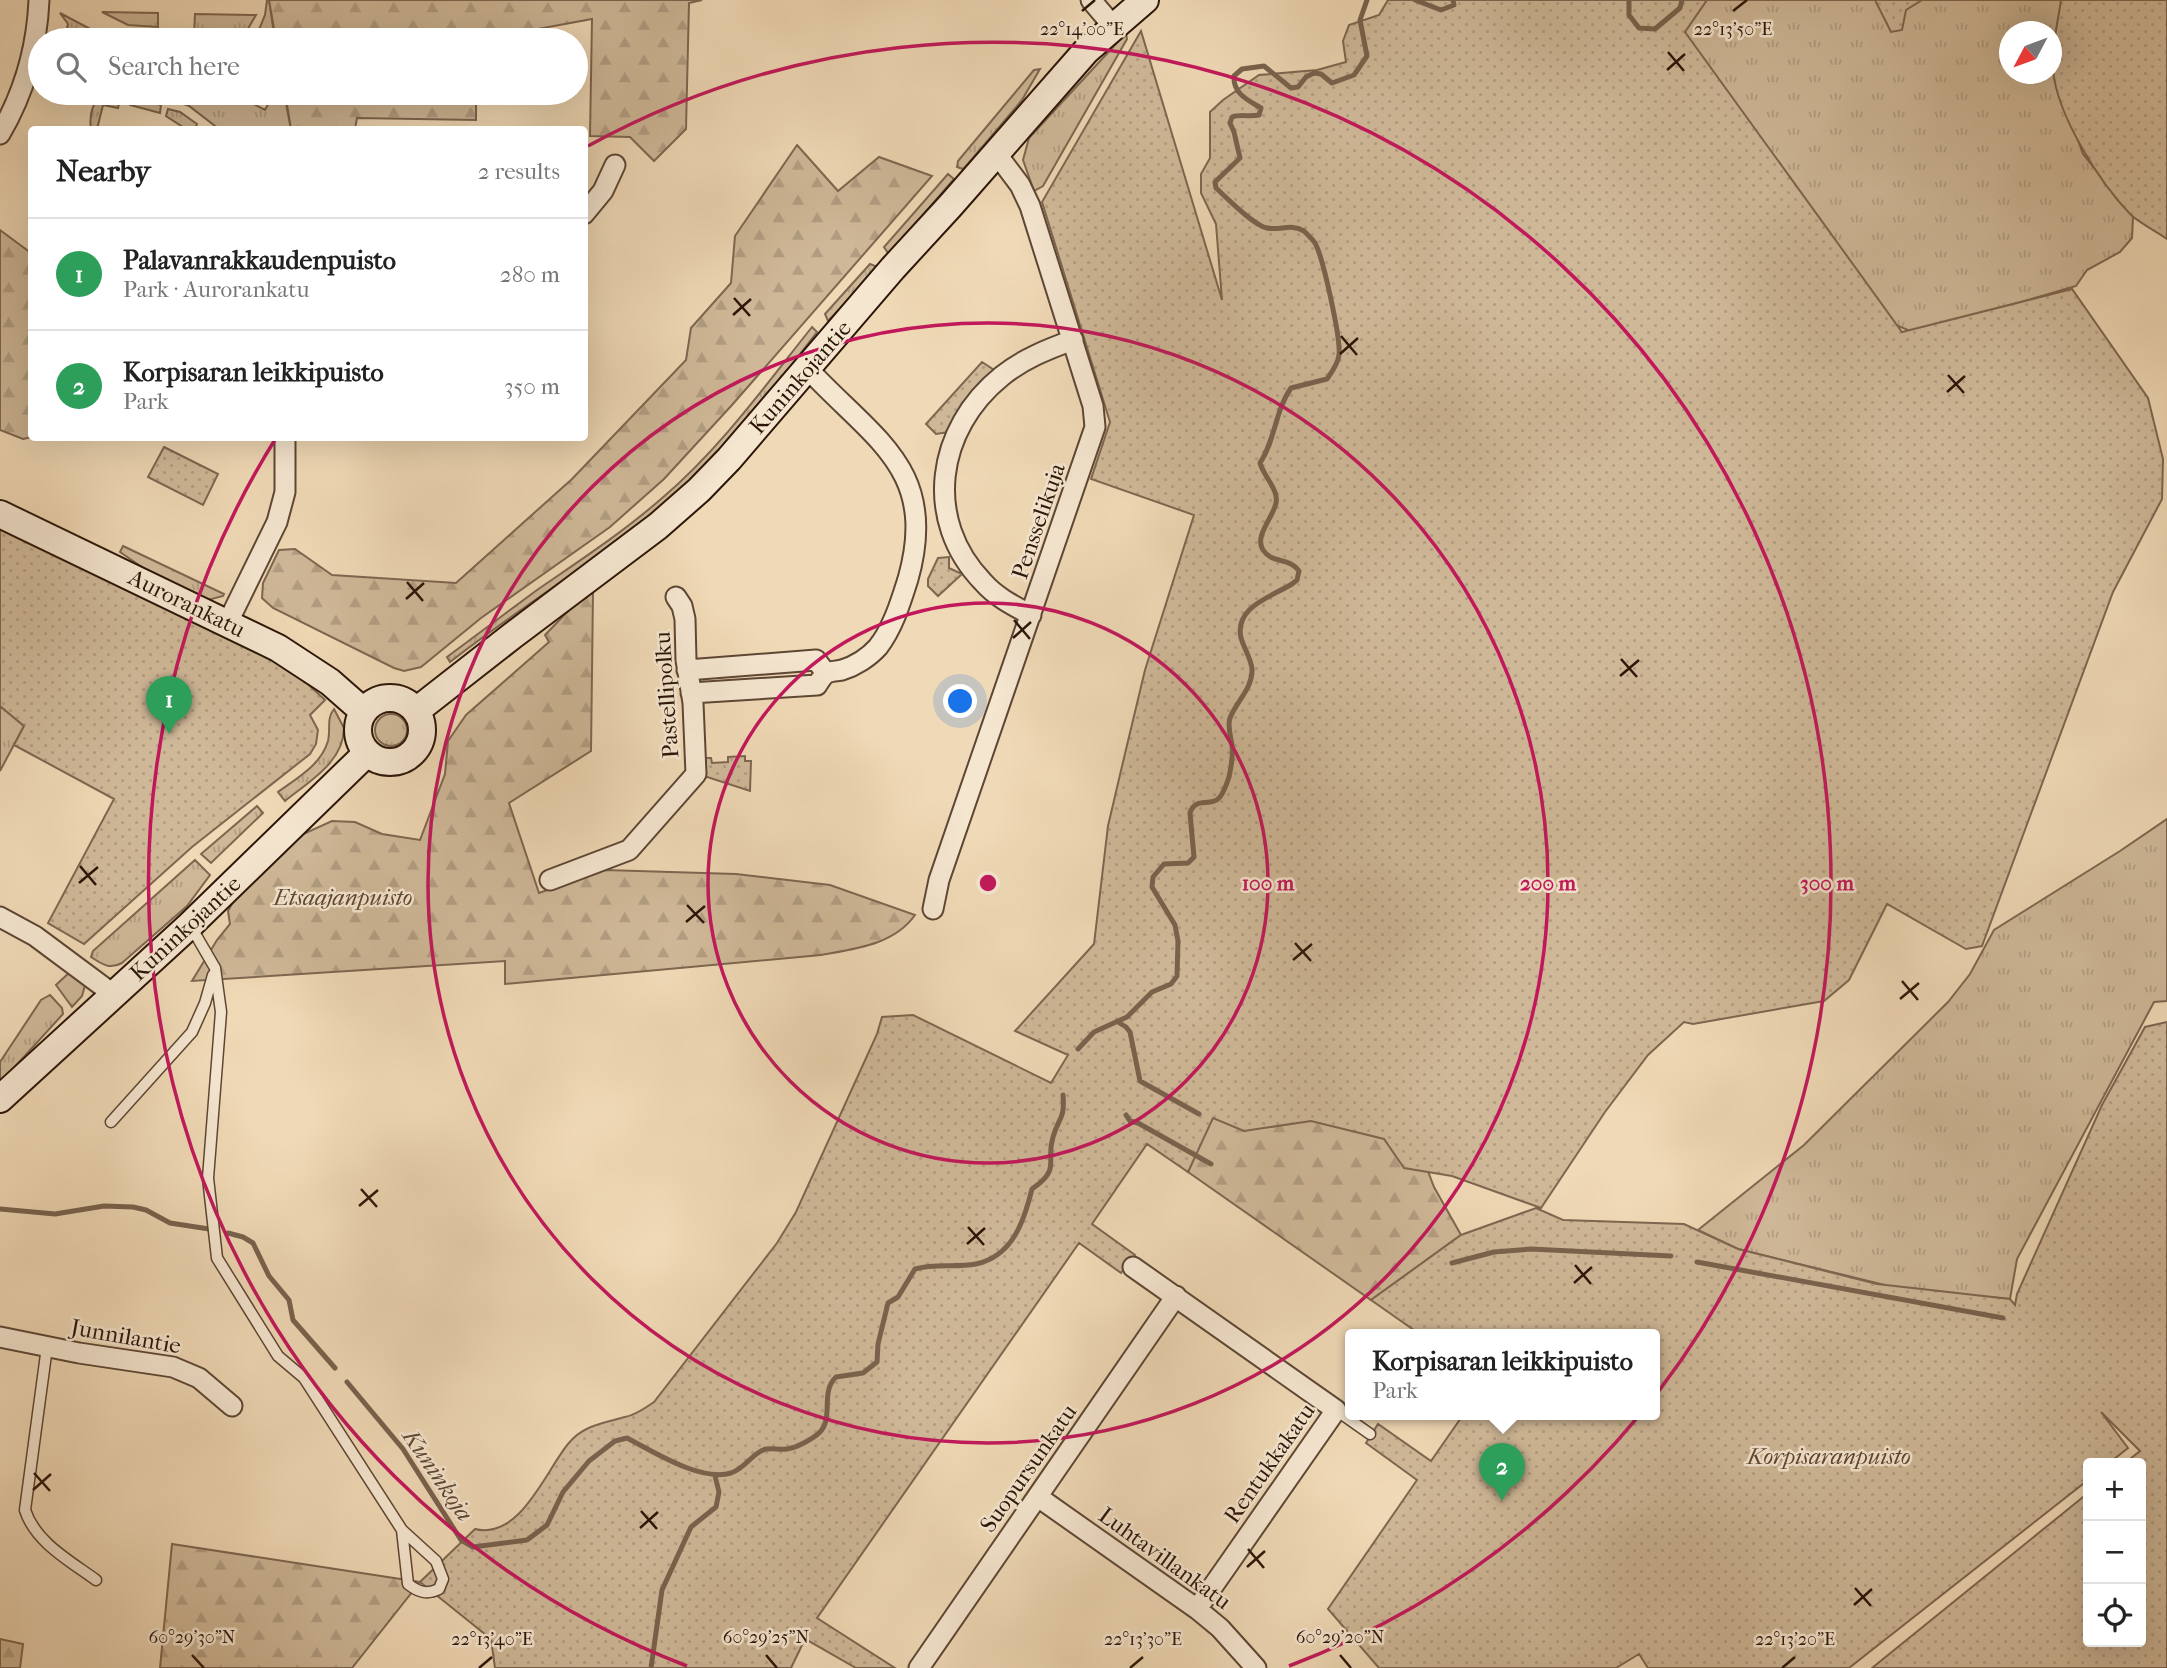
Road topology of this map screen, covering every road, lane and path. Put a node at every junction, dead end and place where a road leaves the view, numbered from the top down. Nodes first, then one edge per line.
1 (39, 0) edge
2 (1091, 0) edge
3 (1145, 0) edge
4 (1113, 26) junction
5 (36, 28) edge
6 (28, 66) edge
7 (0, 134) edge
8 (996, 153) junction
9 (615, 165) dead end
10 (588, 209) edge
11 (1073, 340) junction
12 (808, 369) junction
13 (285, 441) edge
14 (944, 505) junction
15 (916, 508) junction
16 (0, 514) edge
17 (676, 597) dead end
18 (1031, 615) junction
19 (228, 622) junction
20 (687, 670) junction
21 (826, 673) junction
22 (691, 693) junction
23 (363, 711) junction
24 (416, 711) junction
25 (367, 753) junction
26 (550, 880) dead end
27 (933, 909) dead end
28 (0, 917) edge
29 (190, 925) junction
30 (215, 968) junction
31 (113, 995) junction
32 (0, 1099) edge
33 (111, 1122) dead end
34 (1133, 1267) dead end
35 (1176, 1296) junction
36 (0, 1337) edge
37 (47, 1347) junction
38 (232, 1406) dead end
39 (1336, 1410) junction
40 (1345, 1416) edge
41 (1350, 1420) edge
42 (1370, 1434) dead end
43 (1038, 1497) junction
44 (402, 1530) junction
45 (96, 1580) dead end
46 (1197, 1609) junction
47 (919, 1668) edge
48 (1256, 1668) edge

1 - 5 street
2 - 4 street
3 - 4 main road, Kuninkojantie
4 - 8 main road, Kuninkojantie
6 - 7 street
8 - 11 street, Pensselikuja
8 - 12 main road, Kuninkojantie
9 - 10 street
11 - 14 street
11 - 18 street, Pensselikuja
12 - 15 street
12 - 24 main road, Kuninkojantie
13 - 19 street
14 - 15 street
14 - 18 street
15 - 21 street
16 - 19 main road, Aurorankatu
17 - 20 street, Pastellipolku
18 - 27 street, Pensselikuja
19 - 23 main road, Aurorankatu
20 - 21 street
20 - 22 street, Pastellipolku
21 - 22 street
22 - 26 street, Pastellipolku
23 - 24 main road
23 - 25 main road
24 - 25 main road
25 - 29 main road, Kuninkojantie
28 - 31 street
29 - 30 lane
29 - 31 main road, Kuninkojantie
30 - 33 lane
30 - 44 lane
31 - 32 main road, Kuninkojantie
34 - 35 street, Rentukkakatu
35 - 39 street, Rentukkakatu
35 - 43 street, Suopursunkatu
36 - 37 street, Junnilantie
37 - 38 street, Junnilantie
37 - 45 lane
39 - 40 lane
39 - 46 street, Rentukkakatu
41 - 42 lane
43 - 46 street, Luhtavillankatu
43 - 47 street, Suopursunkatu
44 - 44 lane
46 - 48 street, Luhtavillankatu

